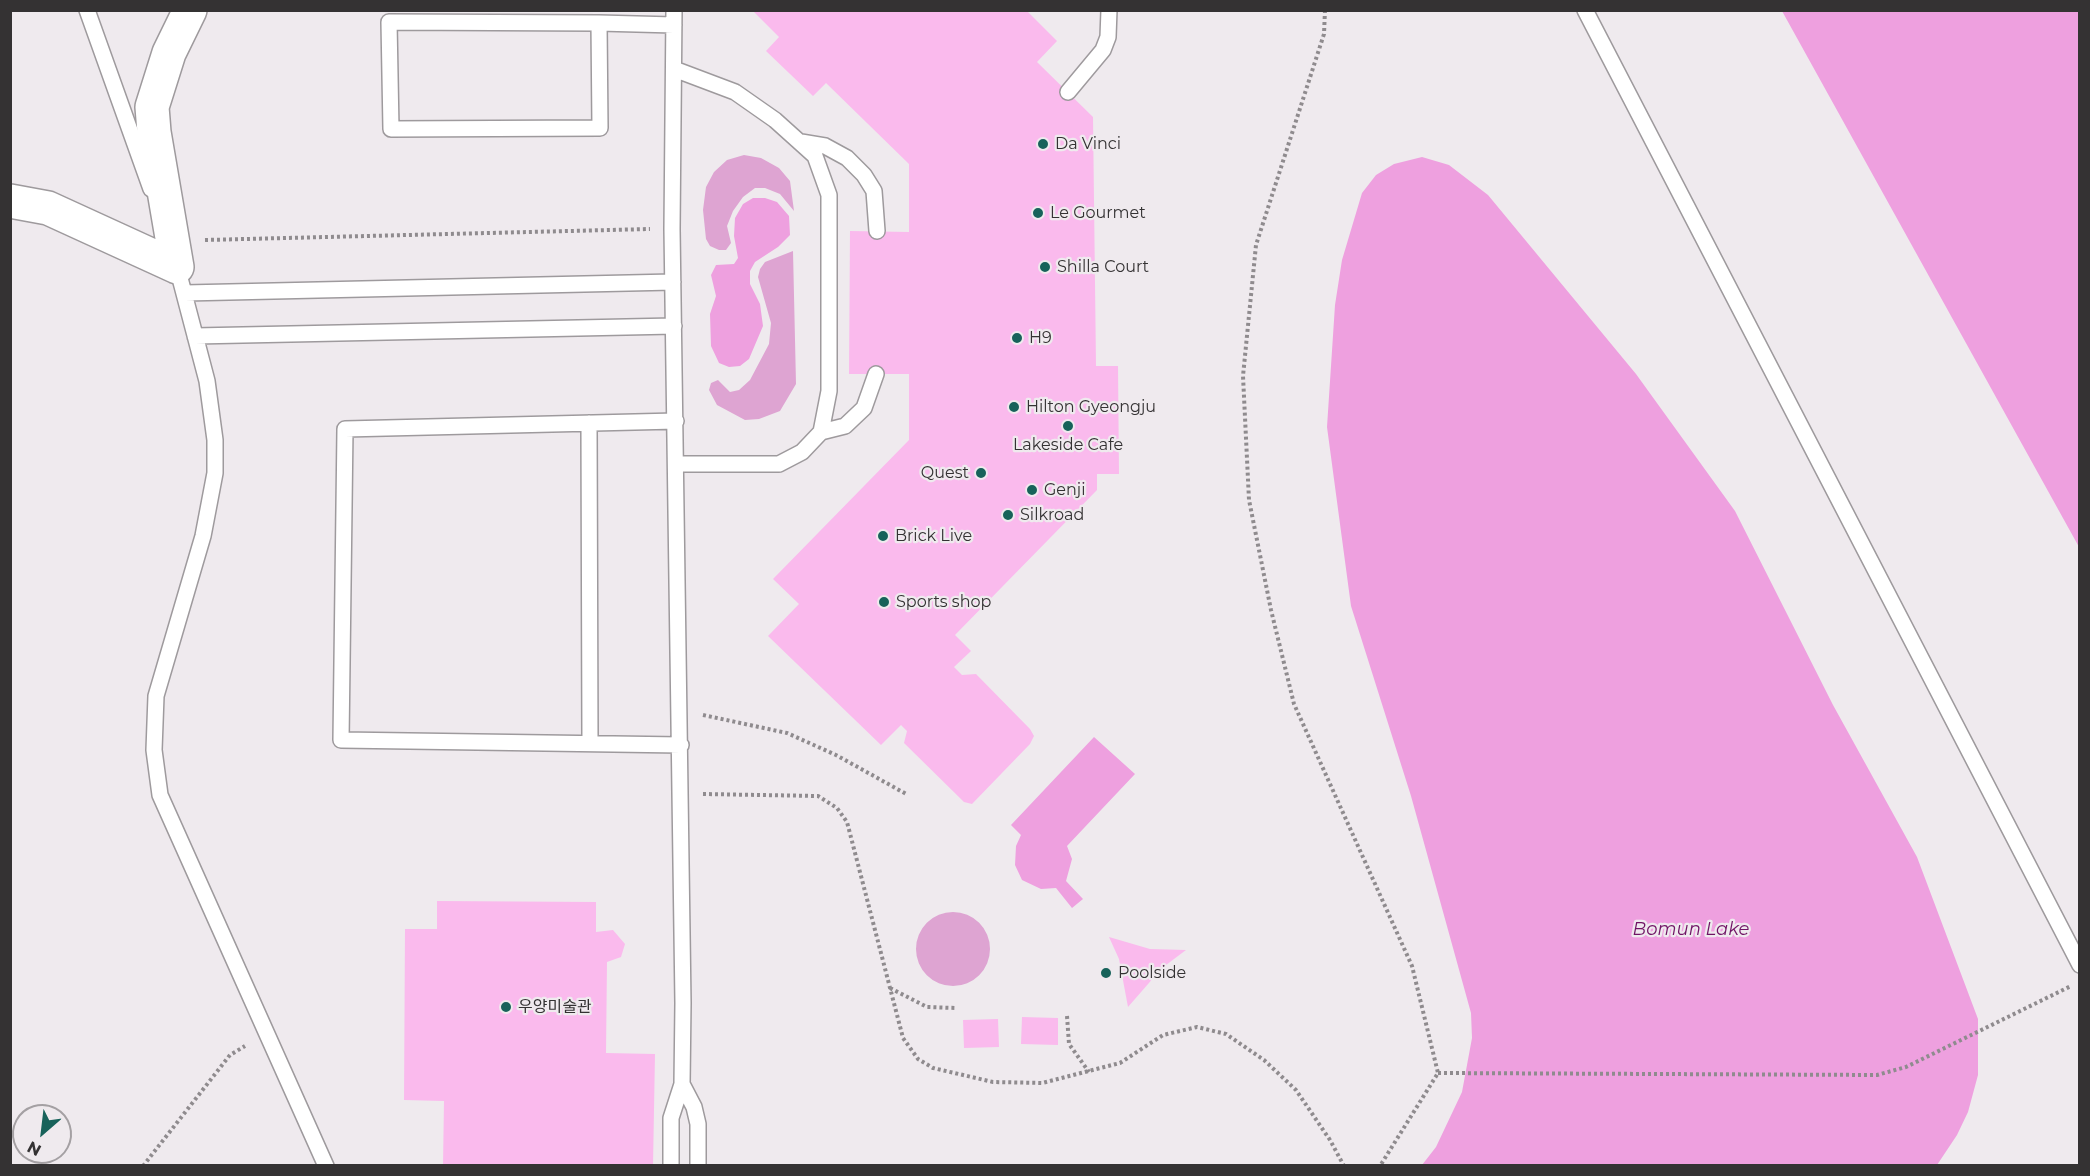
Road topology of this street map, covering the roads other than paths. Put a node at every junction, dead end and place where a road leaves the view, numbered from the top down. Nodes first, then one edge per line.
1 (87, 10) edge
2 (190, 10) edge
3 (1109, 10) edge
4 (1585, 10) edge
5 (674, 18) edge
6 (599, 23) junction
7 (674, 69) junction
8 (1068, 92) dead end
9 (801, 142) junction
10 (10, 201) edge
11 (877, 231) dead end
12 (178, 267) junction
13 (673, 282) junction
14 (674, 326) junction
15 (195, 336) junction
16 (876, 374) dead end
17 (676, 421) junction
18 (589, 423) junction
19 (821, 432) junction
20 (677, 464) junction
21 (590, 743) junction
22 (681, 745) junction
23 (2079, 965) edge
24 (682, 1084) junction
25 (326, 1166) edge
26 (670, 1166) edge
27 (698, 1166) edge

1 - 12 lane
2 - 12 street
3 - 8 lane
4 - 23 lane
5 - 6 lane
5 - 7 lane
6 - 6 lane
7 - 9 lane
7 - 13 lane
9 - 11 lane
9 - 19 lane
10 - 12 street
12 - 13 lane
12 - 15 lane
13 - 14 lane
14 - 15 lane
14 - 17 lane
15 - 25 lane
16 - 19 lane
17 - 18 lane
17 - 20 lane
18 - 21 lane
18 - 21 lane
19 - 20 lane
20 - 22 lane
21 - 22 lane
22 - 24 lane
24 - 26 lane
24 - 27 lane

